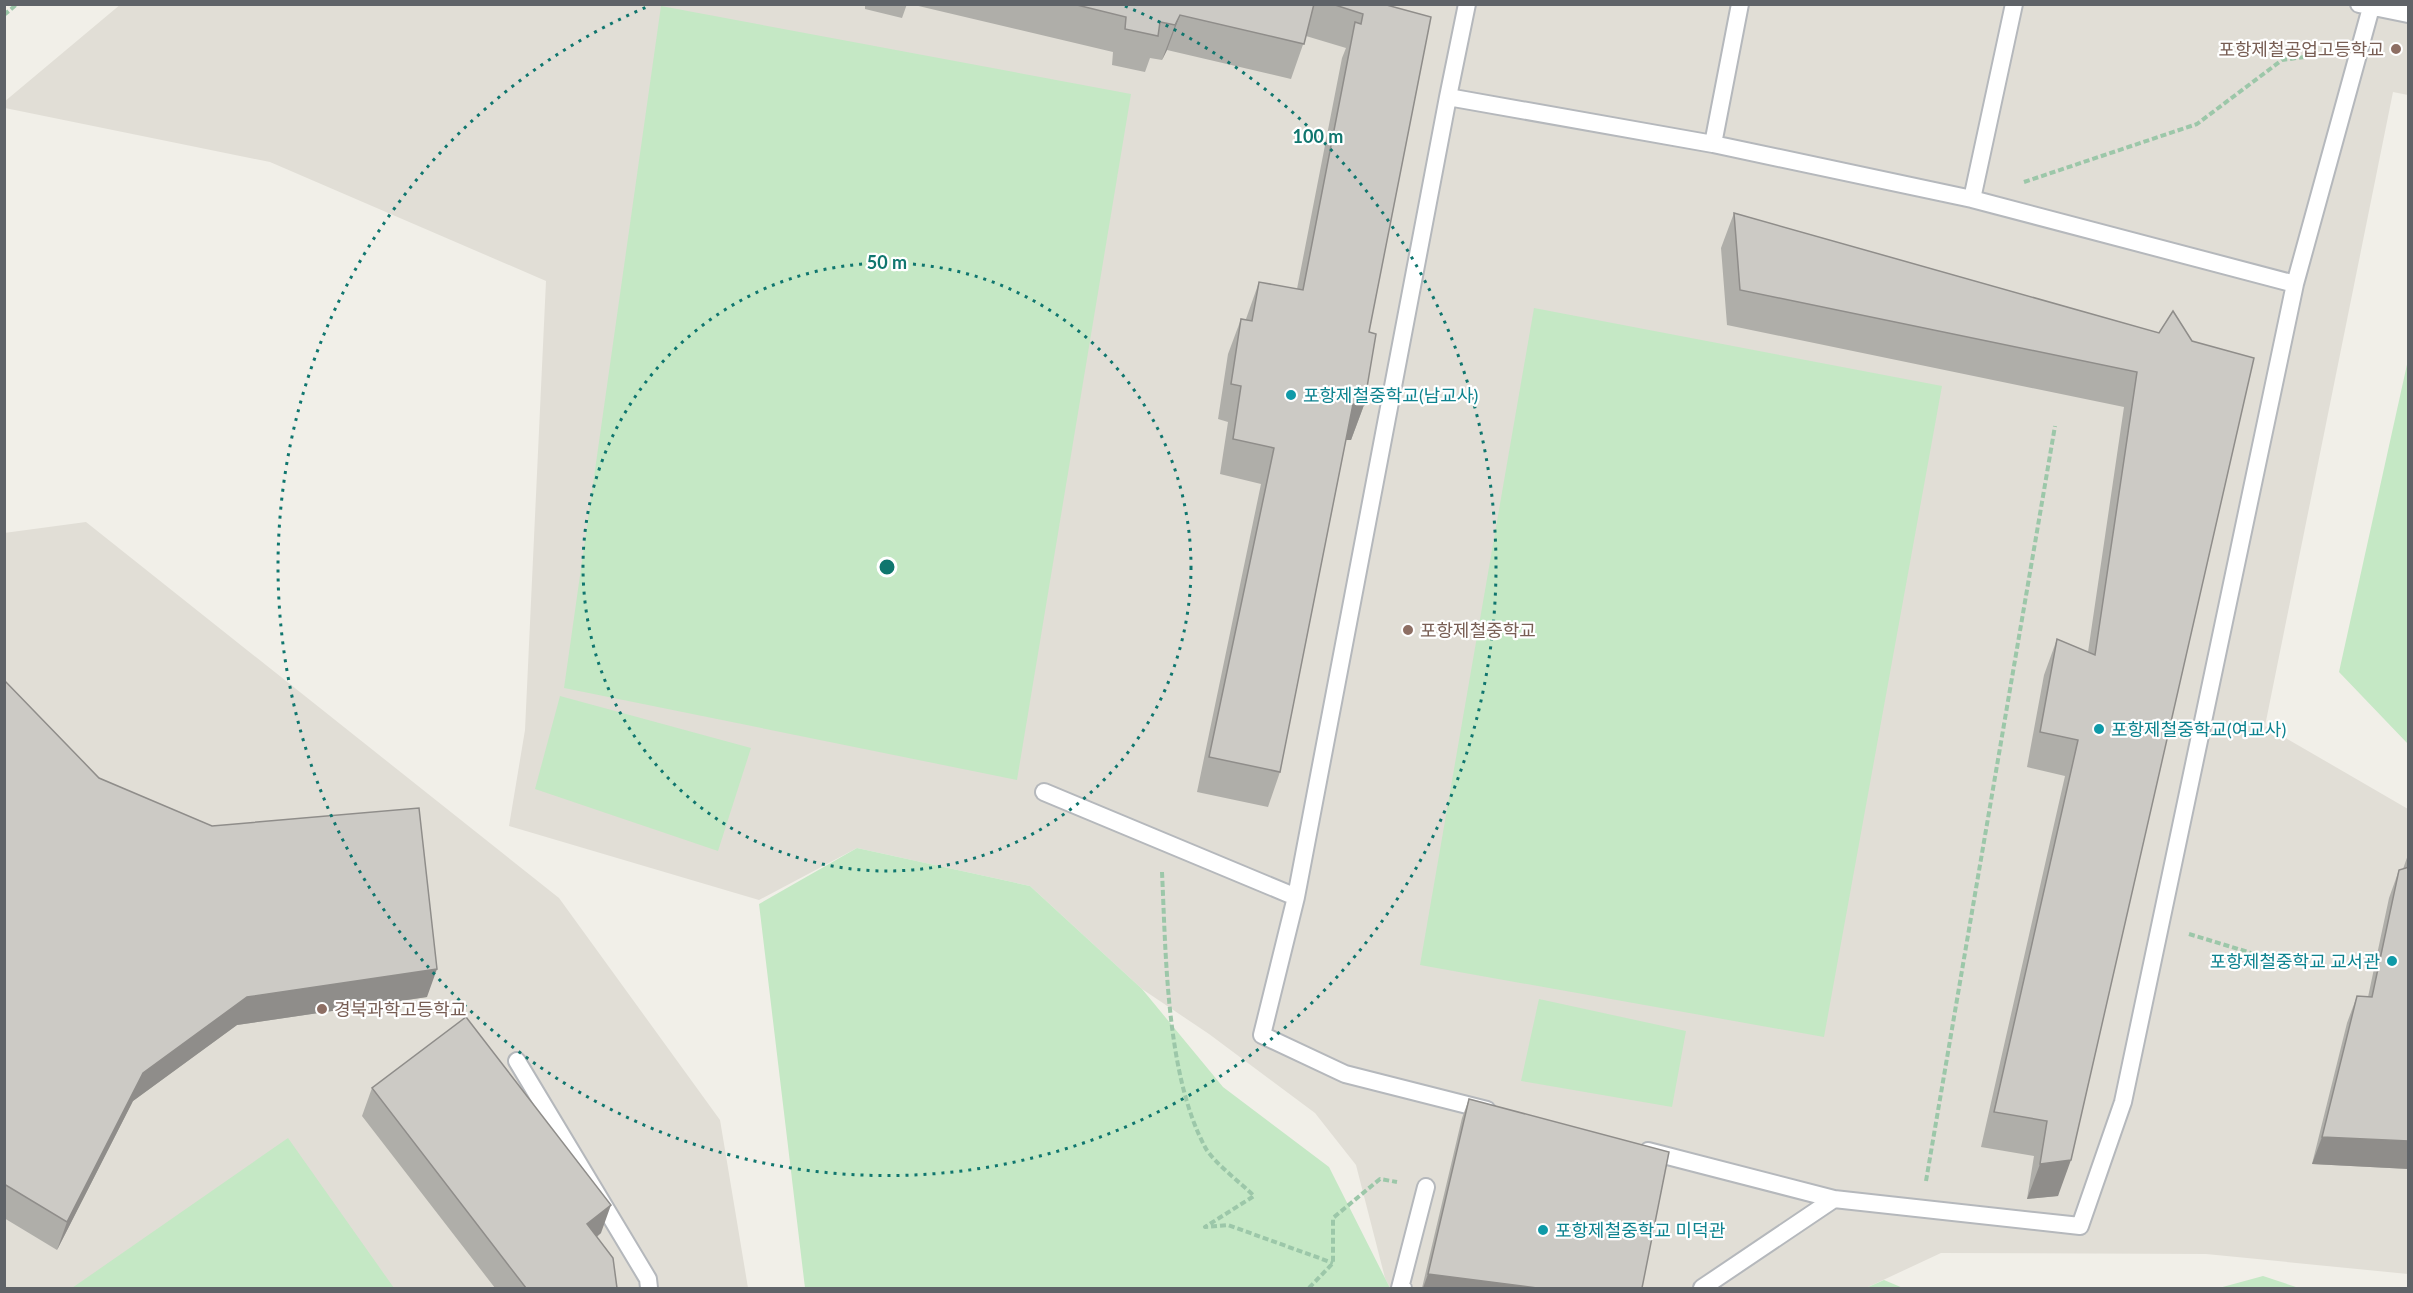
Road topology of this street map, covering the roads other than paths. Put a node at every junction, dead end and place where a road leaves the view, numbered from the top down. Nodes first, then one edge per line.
1 (1467, 4) edge
2 (1740, 4) edge
3 (2014, 4) edge
4 (2368, 5) edge
5 (2409, 14) edge
6 (1448, 97) junction
7 (1713, 144) junction
8 (1972, 200) junction
9 (2295, 284) junction
10 (1044, 792) dead end
11 (1296, 897) junction
12 (518, 1061) dead end
13 (1504, 1115) edge
14 (1629, 1147) edge
15 (1426, 1187) road end
16 (1834, 1199) junction
17 (649, 1288) edge
18 (1403, 1288) edge
19 (1702, 1288) edge

1 - 6 lane
2 - 7 lane
3 - 8 lane
4 - 5 lane
4 - 9 lane
6 - 7 lane
6 - 11 lane
7 - 8 lane
8 - 9 lane
9 - 16 lane
10 - 11 lane
11 - 13 lane
12 - 17 lane
14 - 16 lane
15 - 18 lane
16 - 19 lane

